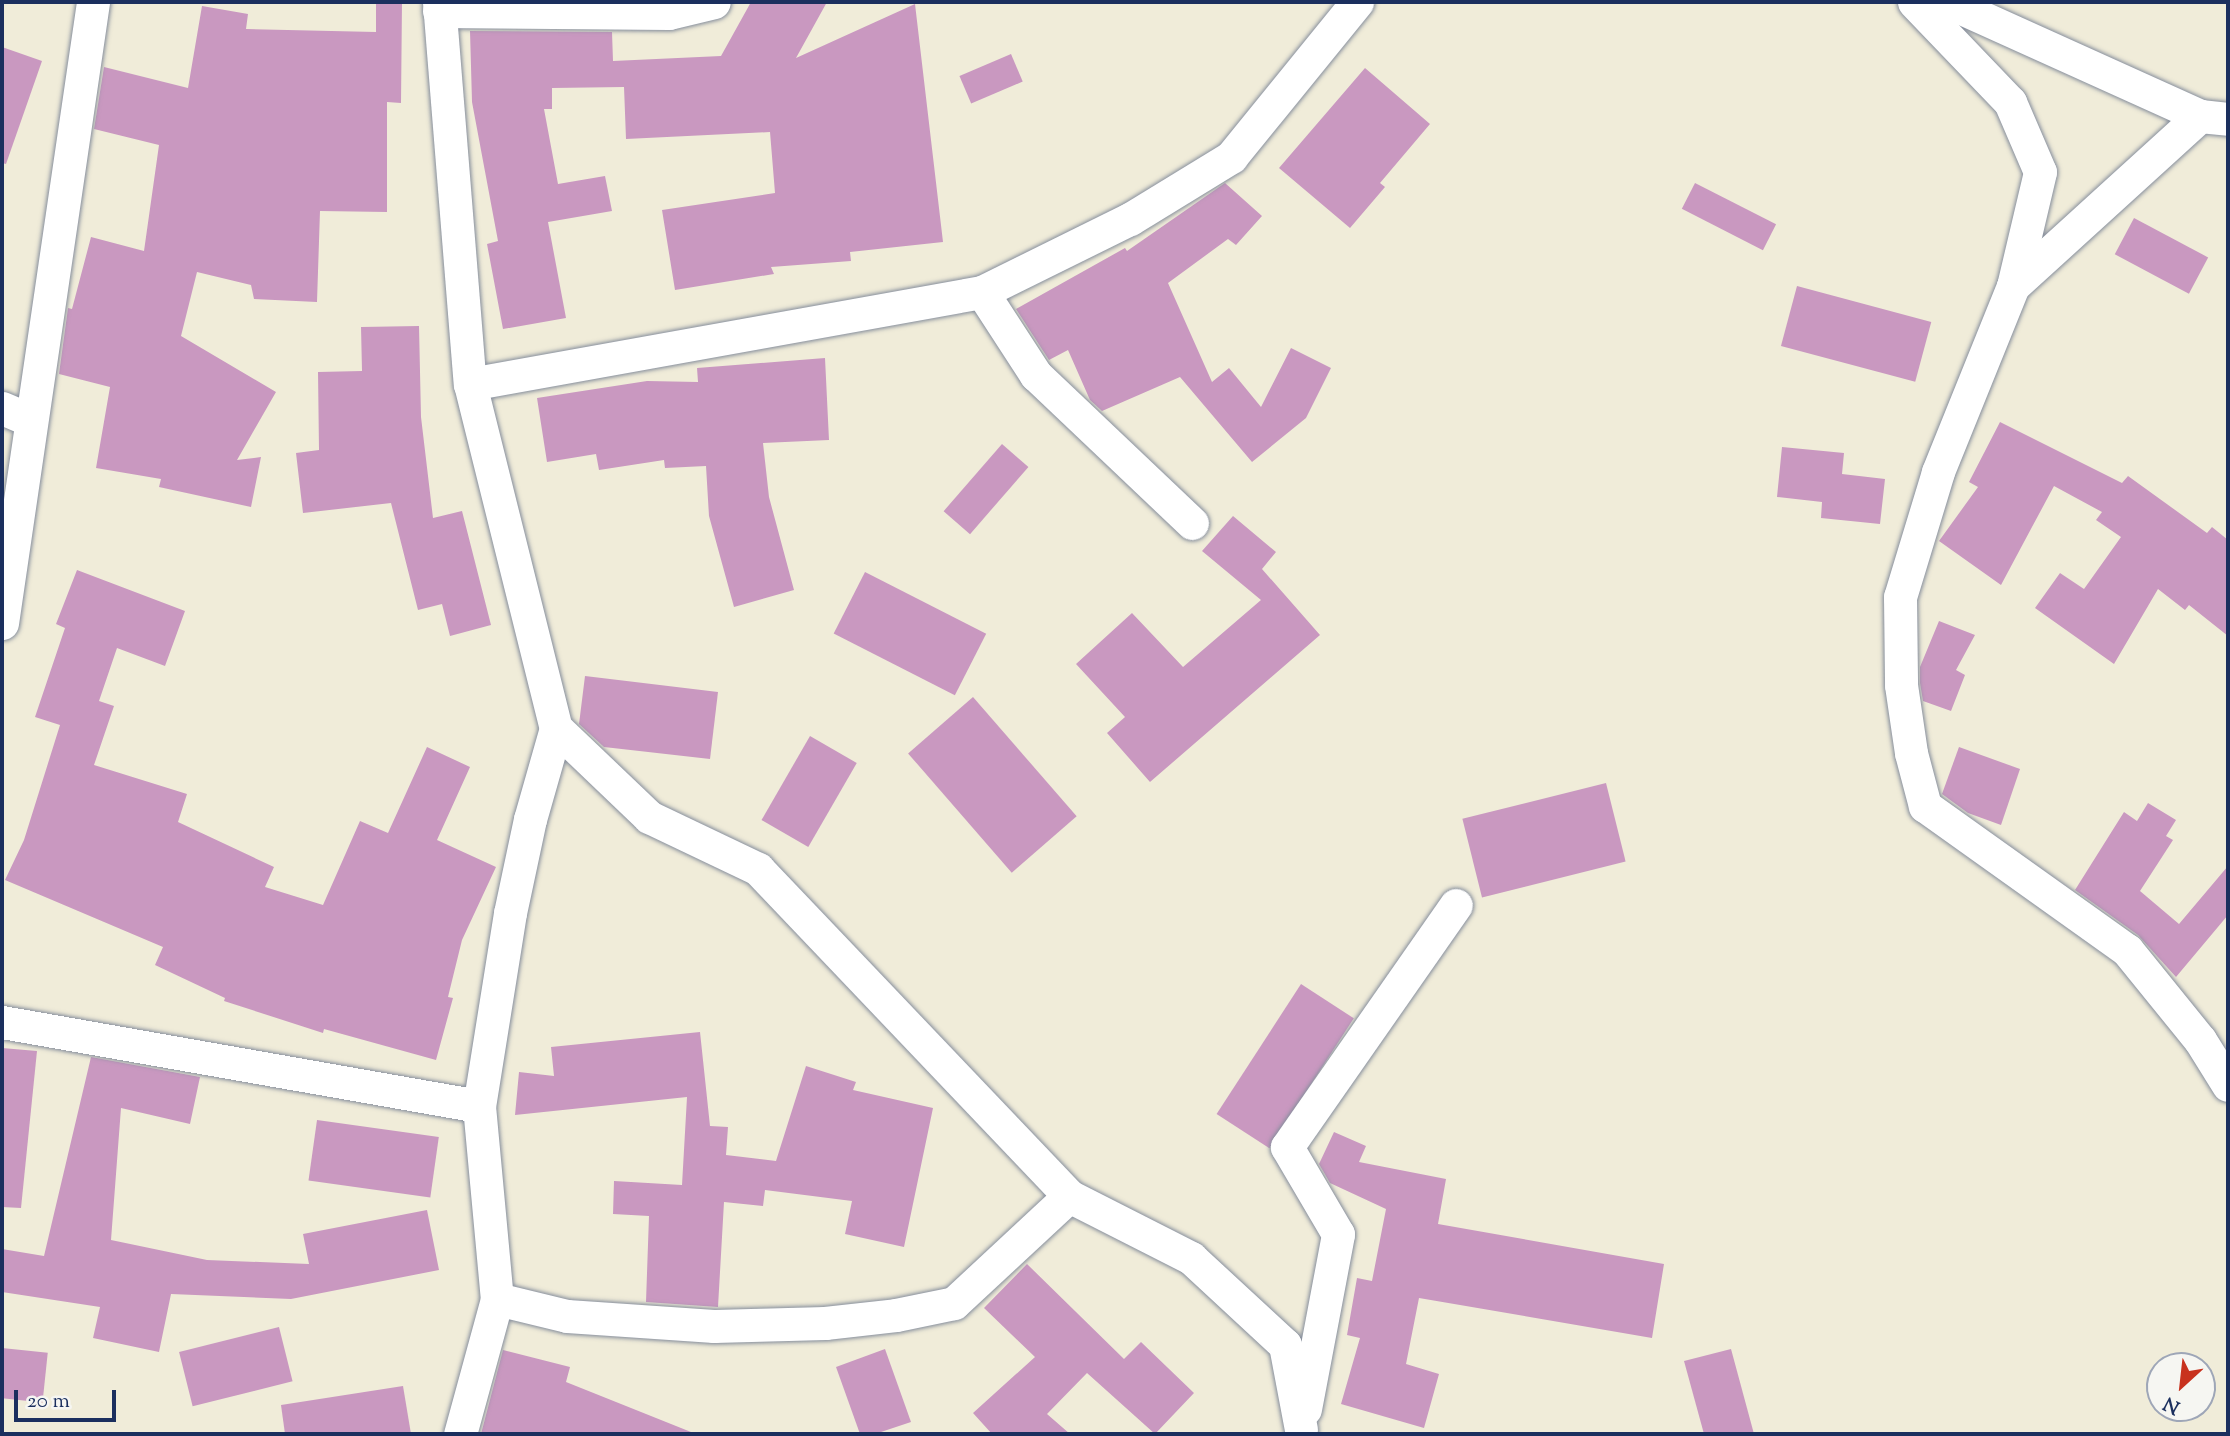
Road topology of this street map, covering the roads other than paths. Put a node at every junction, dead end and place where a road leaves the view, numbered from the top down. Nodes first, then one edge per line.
1 (93, 2) edge
2 (714, 2) edge
3 (1357, 2) edge
4 (1914, 2) edge
5 (1948, 2) edge
6 (439, 7) edge
7 (2214, 117) edge
8 (2013, 286) junction
9 (982, 292) junction
10 (470, 384) junction
11 (16, 414) edge
12 (1192, 523) dead end
13 (2, 623) edge
14 (556, 728) junction
15 (1456, 905) dead end
16 (2, 1022) edge
17 (2228, 1084) edge
18 (479, 1106) junction
19 (1069, 1196) junction
20 (497, 1299) junction
21 (1300, 1432) edge
22 (460, 1434) edge

1 - 11 street
2 - 6 street
3 - 9 street
4 - 8 street
5 - 7 street
6 - 10 street
7 - 8 street
8 - 17 street
9 - 10 street
9 - 12 street
10 - 14 street
11 - 13 street
14 - 18 street
14 - 19 street
15 - 21 street
16 - 18 street
18 - 20 street
19 - 20 street
19 - 21 street
20 - 22 street

